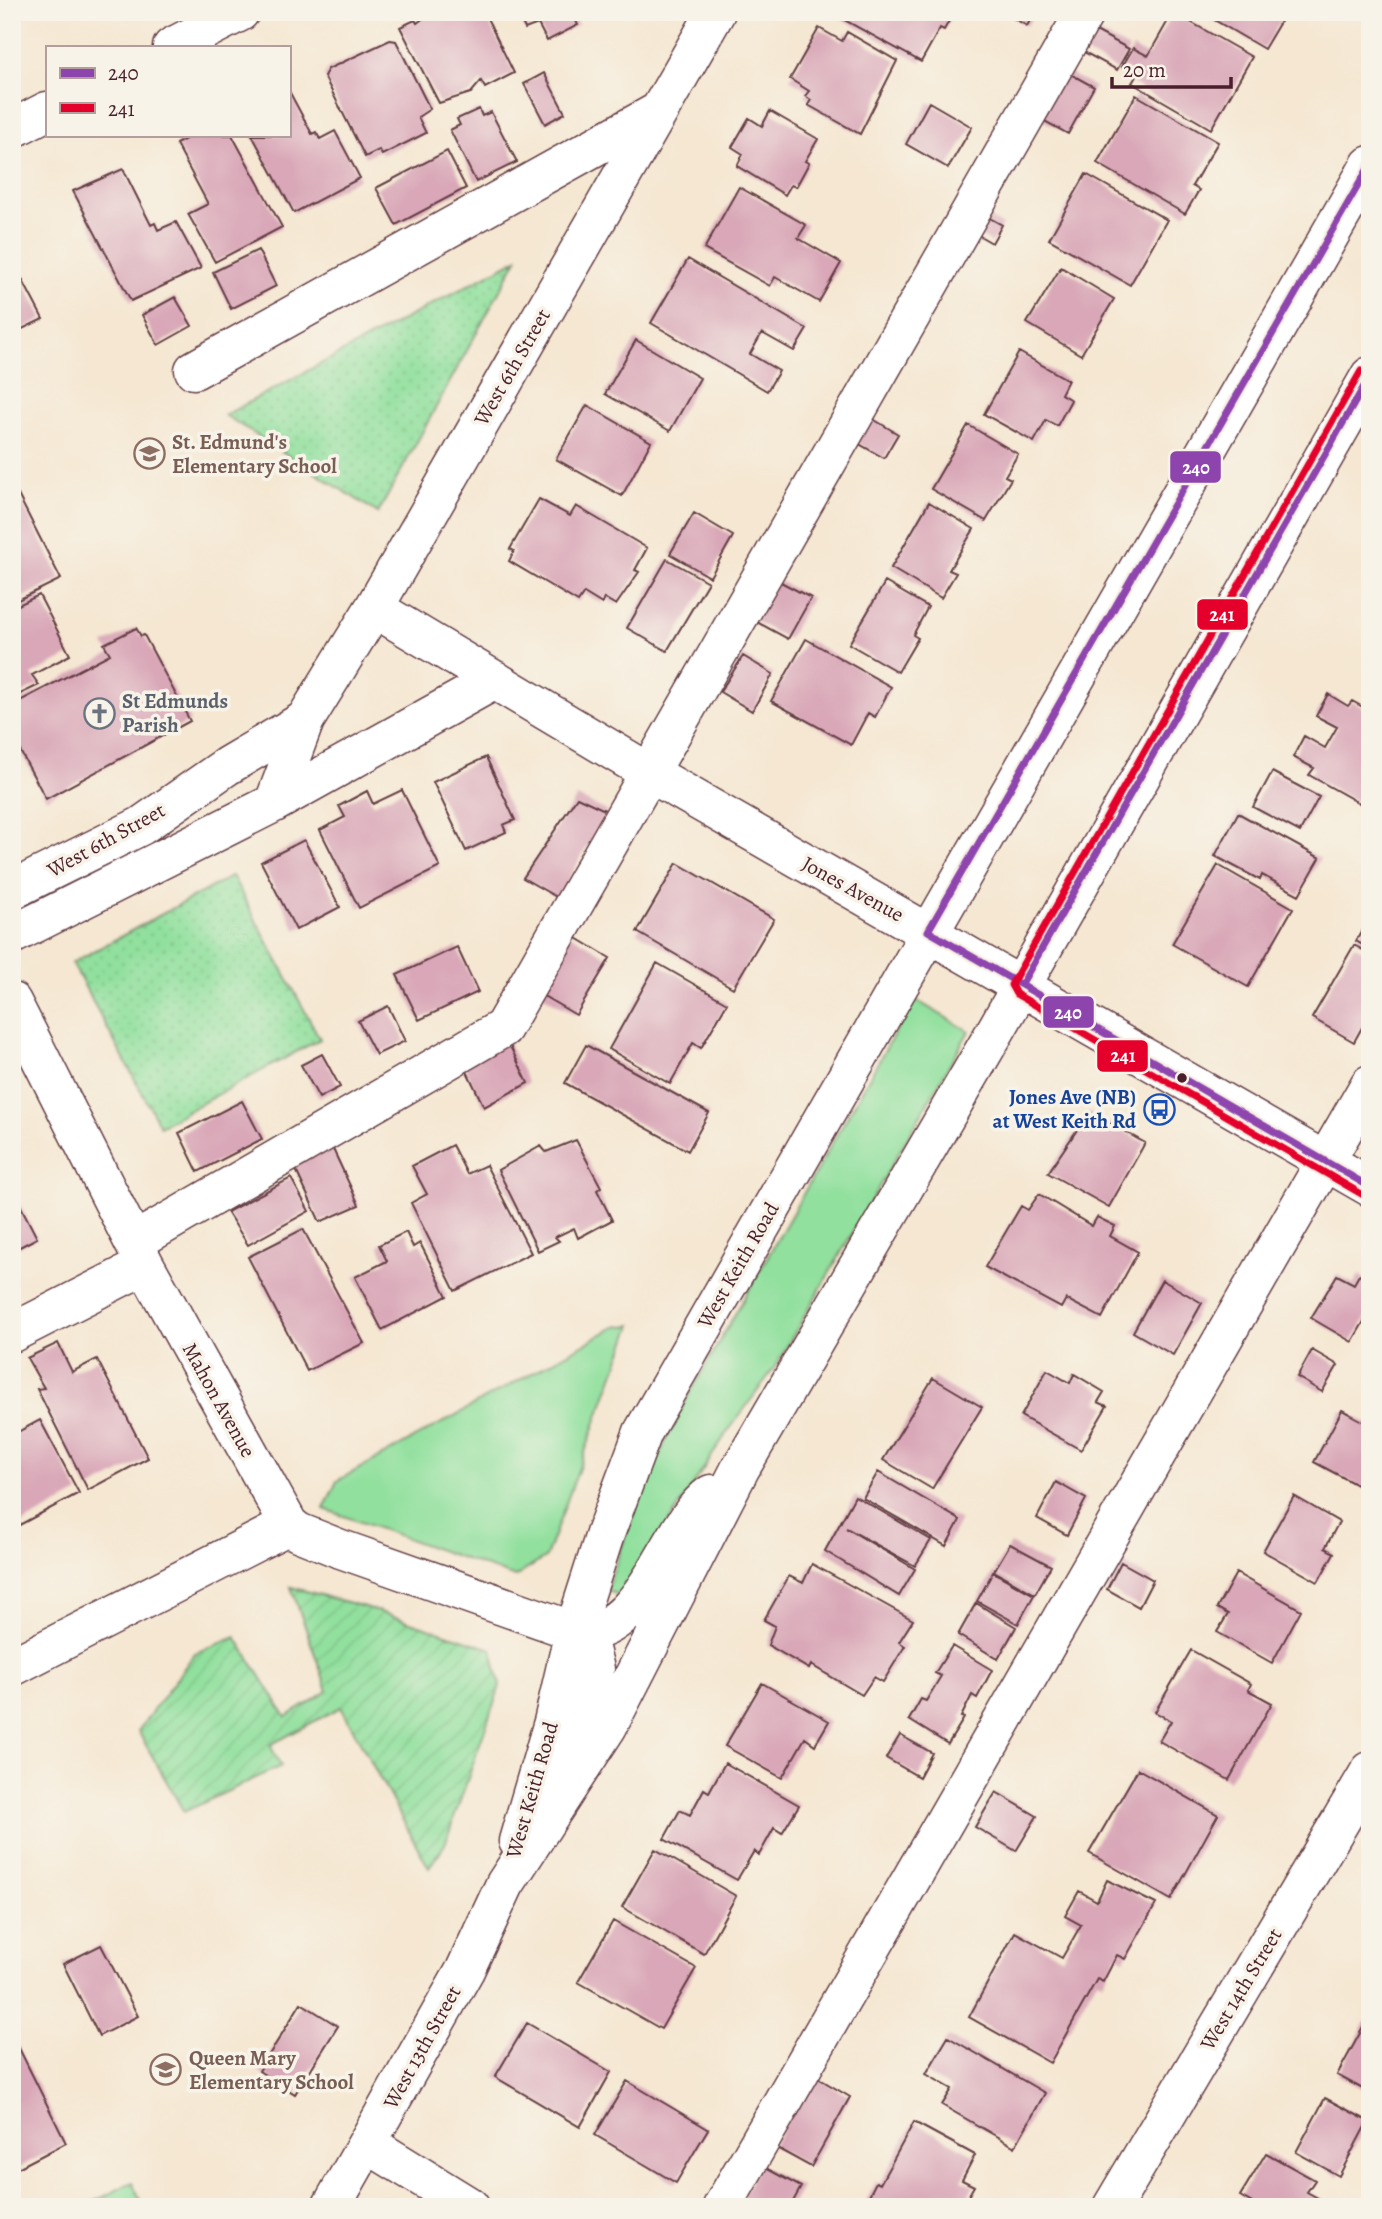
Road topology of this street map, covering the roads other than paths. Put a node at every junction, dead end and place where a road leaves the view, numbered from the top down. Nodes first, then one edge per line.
1 (240, 12) edge
2 (716, 12) edge
3 (1086, 12) edge
4 (174, 46) edge
5 (659, 111) junction
6 (46, 112) edge
7 (12, 129) edge
8 (1370, 165) edge
9 (194, 370) dead end
10 (1370, 376) edge
11 (374, 607) junction
12 (495, 680) junction
13 (305, 720) junction
14 (650, 773) junction
15 (274, 803) junction
16 (12, 890) edge
17 (928, 931) junction
18 (12, 935) edge
19 (1021, 985) junction
20 (12, 1002) edge
21 (1370, 1084) edge
22 (1325, 1161) junction
23 (1370, 1186) edge
24 (139, 1254) junction
25 (12, 1333) edge
26 (740, 1469) junction
27 (289, 1525) junction
28 (574, 1631) junction
29 (12, 1667) edge
30 (1370, 1771) edge
31 (555, 1807) junction
32 (505, 1884) junction
33 (368, 2144) junction
34 (1113, 2206) edge
35 (331, 2207) edge
36 (470, 2207) edge
37 (722, 2207) edge

1 - 4 street
2 - 5 street, West 6th Street
3 - 14 street
5 - 9 street
5 - 11 street, West 6th Street
6 - 7 street
8 - 17 street, West Keith Road
10 - 19 street, West Keith Road
11 - 12 street, Jones Avenue
11 - 13 street, West 6th Street
12 - 14 street, Jones Avenue
12 - 15 street, West 6th Street
13 - 15 street, West 6th Street
13 - 16 street, West 6th Street
14 - 17 street, Jones Avenue
14 - 24 street
15 - 18 street, West 6th Street
17 - 19 street, Jones Avenue
17 - 28 street, West Keith Road
19 - 22 street, Jones Avenue
19 - 26 street, West Keith Road
20 - 24 street, Mahon Avenue
21 - 22 street
22 - 23 street, Jones Avenue
22 - 37 street
24 - 25 street
24 - 27 street, Mahon Avenue
26 - 28 street
26 - 31 street, West Keith Road
27 - 28 street
27 - 29 street
28 - 31 street
28 - 32 street, West Keith Road
30 - 34 street, West 14th Street
31 - 32 street, West Keith Road
32 - 33 street, West 13th Street
33 - 35 street, West 13th Street
33 - 36 street

